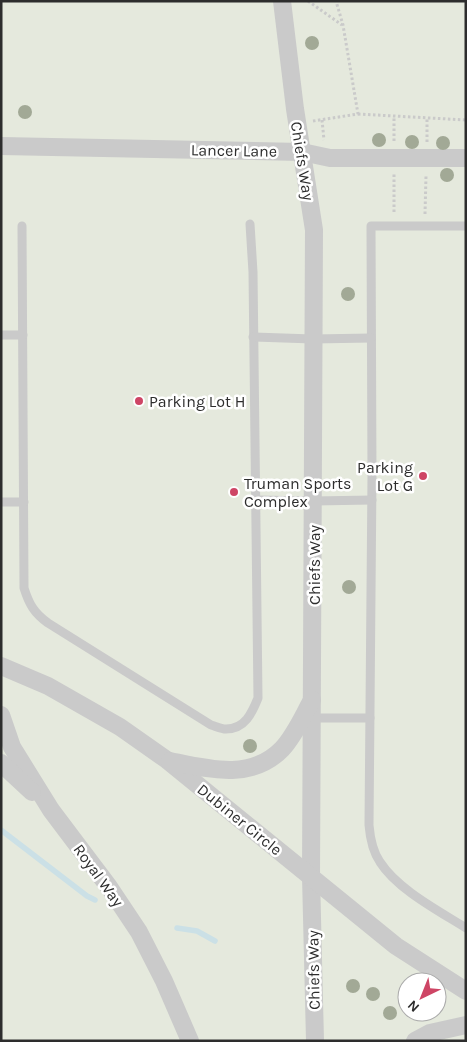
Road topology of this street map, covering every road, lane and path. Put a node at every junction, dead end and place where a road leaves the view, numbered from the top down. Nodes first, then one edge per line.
1 (282, 1) edge
2 (308, 1) edge
3 (336, 1) edge
4 (342, 25) junction
5 (358, 114) junction
6 (394, 116) junction
7 (427, 118) junction
8 (322, 120) junction
9 (466, 120) edge
10 (310, 122) dead end
11 (324, 140) dead end
12 (1, 146) edge
13 (394, 148) dead end
14 (427, 148) dead end
15 (302, 152) junction
16 (466, 158) edge
17 (394, 168) dead end
18 (426, 168) dead end
19 (250, 224) dead end
20 (22, 226) dead end
21 (394, 226) junction
22 (424, 226) junction
23 (466, 226) edge
24 (1, 335) edge
25 (22, 335) junction
26 (254, 337) junction
27 (371, 338) junction
28 (313, 340) junction
29 (256, 500) junction
30 (372, 500) junction
31 (314, 501) junction
32 (1, 502) edge
33 (24, 502) junction
34 (1, 666) edge
35 (313, 698) junction
36 (1, 715) edge
37 (313, 718) junction
38 (370, 718) junction
39 (167, 760) junction
40 (1, 763) edge
41 (50, 810) junction
42 (312, 876) junction
43 (466, 928) edge
44 (466, 991) edge
45 (466, 1025) edge
46 (190, 1041) edge
47 (314, 1041) edge
48 (415, 1041) edge

1 - 15 street, Chiefs Way
2 - 4 path
3 - 4 path
4 - 5 path
5 - 6 path
5 - 8 path
6 - 7 path
6 - 13 path
7 - 9 path
7 - 14 path
8 - 10 path
8 - 11 path
12 - 15 street, Lancer Lane
15 - 16 street, Lancer Lane
15 - 28 street, Chiefs Way
17 - 21 path
18 - 22 path
19 - 26 lane
20 - 25 lane
21 - 22 lane
21 - 27 lane
22 - 23 lane
24 - 25 lane
25 - 33 lane
26 - 28 lane
26 - 29 lane
27 - 28 lane
27 - 30 lane
28 - 31 street, Chiefs Way
29 - 31 lane
29 - 33 lane
30 - 31 lane
30 - 38 lane
31 - 35 street, Chiefs Way
32 - 33 lane
34 - 39 street, Dubiner Circle
35 - 37 street, Chiefs Way
35 - 39 street
36 - 41 street, Royal Way
37 - 38 lane
37 - 42 street, Chiefs Way
38 - 43 lane
39 - 42 street, Dubiner Circle
40 - 41 street
41 - 46 street, Royal Way
42 - 44 street, Dubiner Circle
42 - 47 street, Chiefs Way
45 - 48 street

